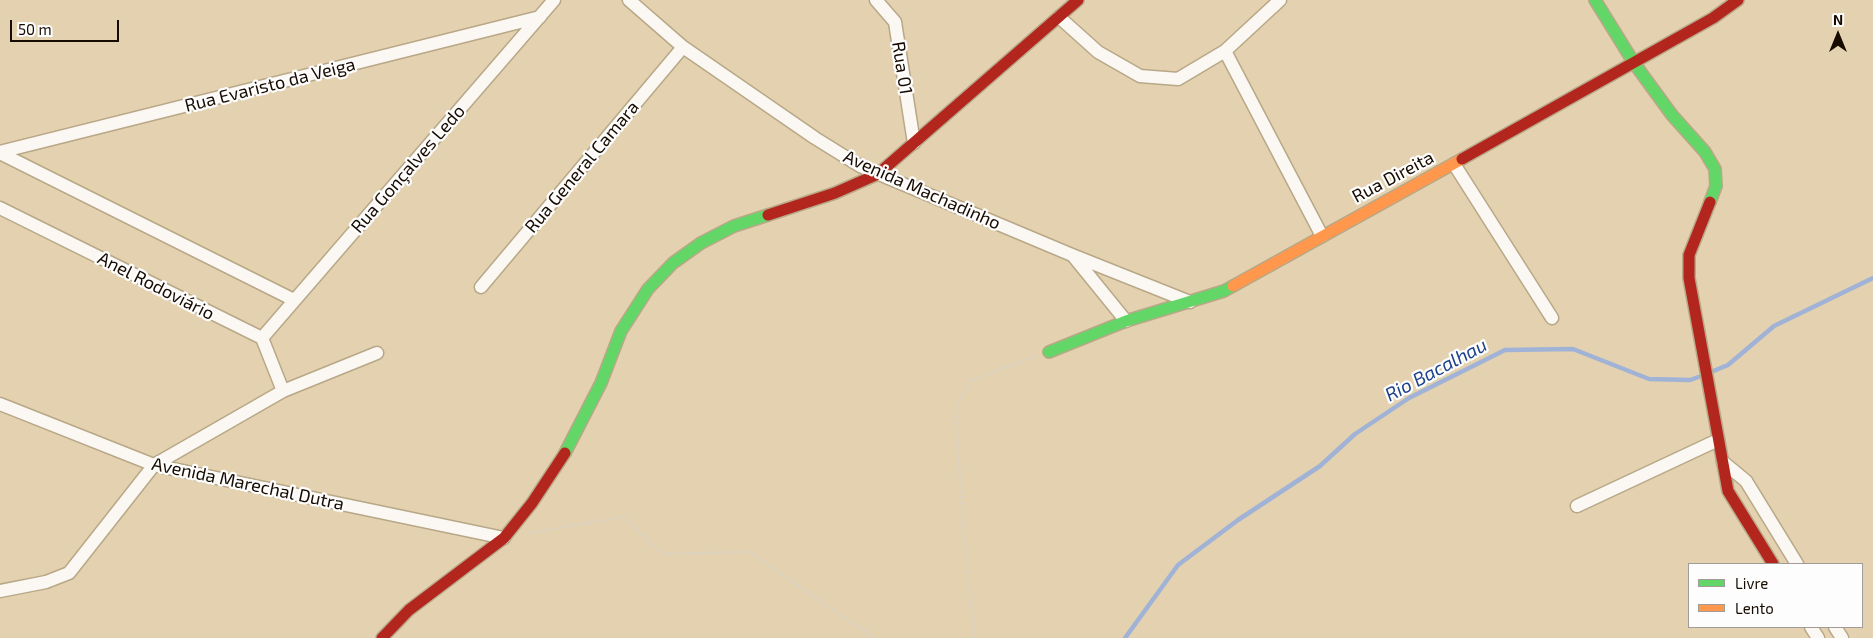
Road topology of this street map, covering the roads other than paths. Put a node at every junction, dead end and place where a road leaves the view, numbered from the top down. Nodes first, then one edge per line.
1 (554, 0) edge
2 (629, 0) edge
3 (876, 0) edge
4 (1078, 0) edge
5 (1280, 0) edge
6 (1595, 0) edge
7 (1738, 0) edge
8 (540, 17) junction
9 (1059, 17) junction
10 (683, 47) junction
11 (1225, 51) junction
12 (1634, 63) junction
13 (914, 143) junction
14 (0, 153) edge
15 (1454, 164) junction
16 (878, 174) junction
17 (0, 208) edge
18 (1322, 236) junction
19 (1072, 255) junction
20 (481, 287) dead end
21 (294, 300) junction
22 (1190, 302) junction
23 (1552, 318) dead end
24 (1126, 320) junction
25 (262, 338) junction
26 (1049, 352) road end
27 (377, 353) dead end
28 (283, 391) junction
29 (0, 404) edge
30 (1718, 440) junction
31 (1723, 462) junction
32 (154, 465) junction
33 (1577, 506) dead end
34 (504, 538) junction
35 (1772, 563) edge
36 (1796, 563) edge
37 (0, 591) edge
38 (382, 638) edge

1 - 8 street, Rua Gonçalves Ledo
2 - 10 street, Avenida Machadinho
3 - 13 street, Rua 01
4 - 9 street
5 - 11 street
6 - 12 street
7 - 12 street, Rua Direita
8 - 14 street, Rua Evaristo da Veiga
8 - 21 street, Rua Gonçalves Ledo
9 - 11 street
9 - 13 street
10 - 16 street, Avenida Machadinho
10 - 20 street, Rua General Camara
11 - 18 street
12 - 15 street, Rua Direita
12 - 30 street
13 - 16 street
14 - 21 street
15 - 18 street, Rua Direita
15 - 23 street
16 - 19 street, Avenida Machadinho
16 - 34 street
17 - 25 street, Anel Rodoviário
18 - 22 street, Rua Direita
19 - 22 street, Avenida Machadinho
19 - 24 street
21 - 25 street, Rua Gonçalves Ledo
22 - 24 street, Rua Direita
24 - 26 street, Rua Direita
25 - 28 street
27 - 28 street
28 - 32 street
29 - 32 street, Avenida Marechal Dutra
30 - 31 street
30 - 33 street
31 - 35 street
31 - 36 street
32 - 34 street, Avenida Marechal Dutra
32 - 37 street
34 - 38 street

